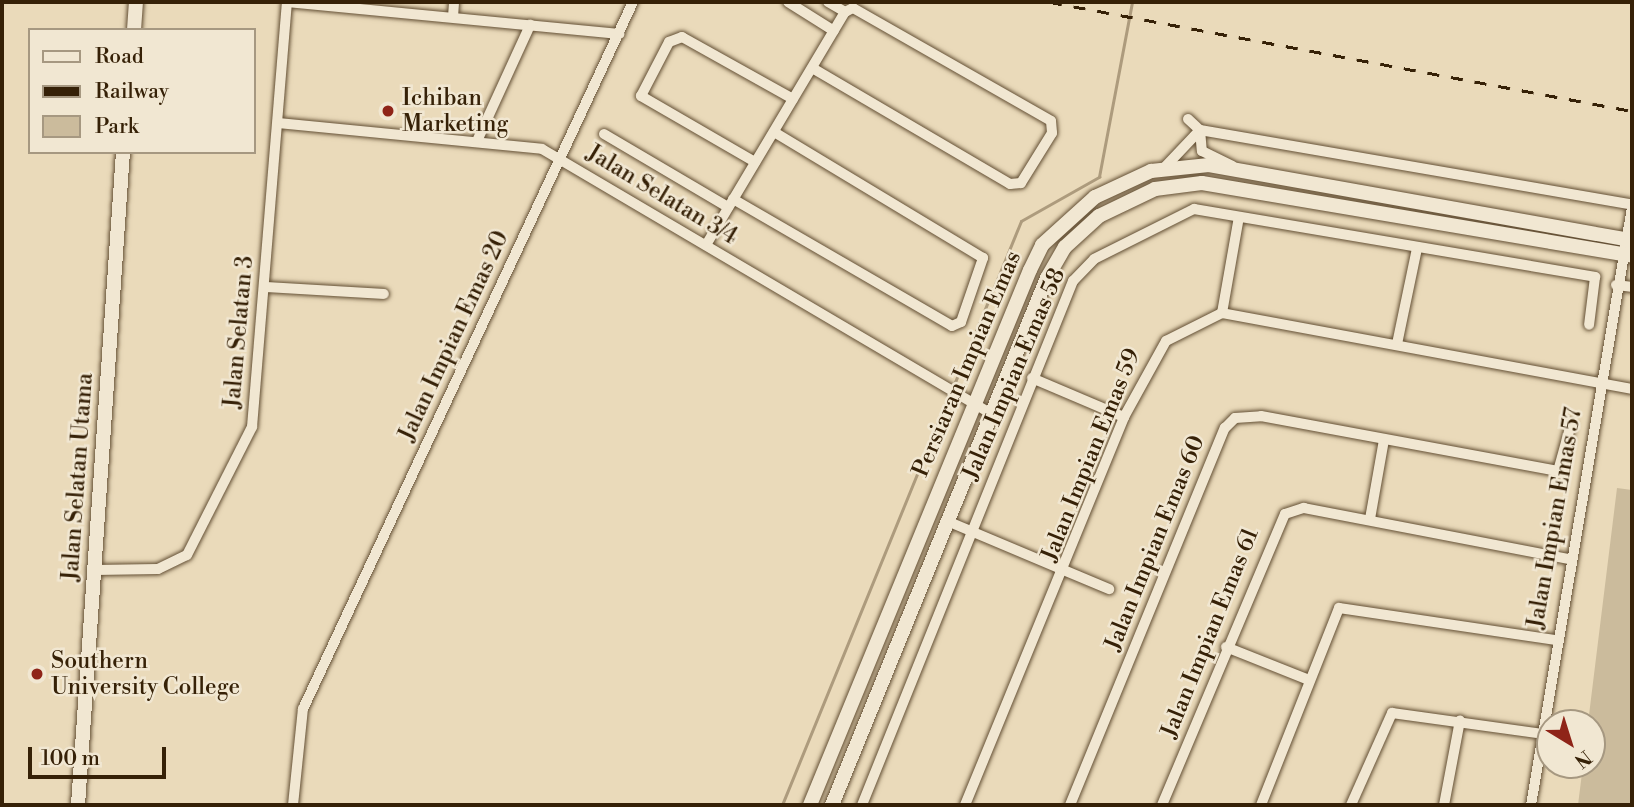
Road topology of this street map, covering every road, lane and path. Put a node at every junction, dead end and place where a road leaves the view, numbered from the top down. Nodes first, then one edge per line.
1 (136, 2) edge
2 (287, 2) edge
3 (454, 2) edge
4 (633, 2) edge
5 (788, 2) edge
6 (828, 2) edge
7 (845, 12) junction
8 (453, 18) junction
9 (530, 25) junction
10 (134, 28) edge
11 (834, 31) junction
12 (618, 34) junction
13 (812, 68) junction
14 (793, 99) junction
15 (1188, 119) dead end
16 (278, 123) junction
17 (1200, 130) junction
18 (774, 132) junction
19 (604, 134) dead end
20 (477, 141) junction
21 (123, 154) edge
22 (559, 158) junction
23 (755, 162) junction
24 (1162, 168) junction
25 (1244, 171) junction
26 (731, 203) junction
27 (1632, 206) edge
28 (1239, 217) junction
29 (1629, 239) edge
30 (706, 245) junction
31 (1417, 248) junction
32 (1628, 255) edge
33 (1616, 285) junction
34 (267, 287) junction
35 (1632, 287) edge
36 (384, 294) dead end
37 (1222, 313) junction
38 (1589, 325) dead end
39 (1397, 344) junction
40 (1032, 378) junction
41 (1599, 383) junction
42 (1632, 389) edge
43 (972, 405) junction
44 (990, 414) junction
45 (1125, 417) junction
46 (1571, 424) dead end
47 (1384, 440) junction
48 (1370, 519) junction
49 (947, 521) junction
50 (969, 530) junction
51 (1568, 559) junction
52 (95, 570) junction
53 (1066, 570) junction
54 (1109, 589) dead end
55 (1555, 640) junction
56 (1226, 647) junction
57 (1309, 680) junction
58 (1546, 709) edge
59 (1460, 720) junction
60 (1536, 733) edge
61 (1536, 775) edge
62 (78, 805) edge
63 (293, 805) edge
64 (810, 805) edge
65 (832, 805) edge
66 (862, 805) edge
67 (965, 805) edge
68 (1070, 805) edge
69 (1162, 805) edge
70 (1261, 805) edge
71 (1351, 805) edge
72 (1444, 805) edge
73 (1531, 805) edge

1 - 10 main road
2 - 8 street
2 - 16 street, Jalan Selatan 3
3 - 8 street
4 - 12 street, Jalan Impian Emas 20
5 - 11 street
6 - 7 street
7 - 11 street
7 - 13 street
8 - 9 street
9 - 12 street
9 - 20 street
11 - 13 street
12 - 22 street, Jalan Impian Emas 20
13 - 14 street
14 - 18 street
14 - 23 street
15 - 17 street
16 - 20 street, Jalan Selatan 3/4
16 - 34 street, Jalan Selatan 3
17 - 24 street
17 - 25 street
17 - 27 street
18 - 23 street
18 - 26 street
19 - 26 street
20 - 22 street, Jalan Selatan 3/4
21 - 52 main road, Jalan Selatan Utama
22 - 30 street, Jalan Selatan 3/4
22 - 63 street, Jalan Impian Emas 20
23 - 26 street
24 - 25 main road, Persiaran Impian Emas
24 - 43 main road, Persiaran Impian Emas
25 - 29 main road, Persiaran Impian Emas
26 - 30 street
27 - 29 street, Jalan Impian Emas 57
28 - 31 street, Jalan Impian Emas 58
28 - 37 street
28 - 40 street, Jalan Impian Emas 58
29 - 32 street, Jalan Impian Emas 57
30 - 43 street, Jalan Selatan 3/4
31 - 38 street, Jalan Impian Emas 58
31 - 39 street
32 - 33 street, Jalan Impian Emas 57
32 - 44 main road, Persiaran Impian Emas
33 - 35 street
33 - 41 street, Jalan Impian Emas 57
34 - 36 street
34 - 52 street, Jalan Selatan 3
37 - 39 street
37 - 45 street, Jalan Impian Emas 59
39 - 41 street
40 - 45 street
40 - 50 street, Jalan Impian Emas 58
41 - 42 street
41 - 51 street, Jalan Impian Emas 57
43 - 44 street, Jalan Selatan 3/4
43 - 64 main road, Persiaran Impian Emas
44 - 49 main road, Persiaran Impian Emas
45 - 53 street, Jalan Impian Emas 59
46 - 47 street, Jalan Impian Emas 60
47 - 48 street
47 - 68 street, Jalan Impian Emas 60
48 - 51 street, Jalan Impian Emas 61
48 - 56 street, Jalan Impian Emas 61
49 - 50 street
49 - 65 main road, Persiaran Impian Emas
50 - 53 street
50 - 66 street, Jalan Impian Emas 58
51 - 55 street, Jalan Impian Emas 57
52 - 62 main road, Jalan Selatan Utama
53 - 54 street
53 - 67 street, Jalan Impian Emas 59
55 - 57 street
55 - 58 street, Jalan Impian Emas 57
56 - 57 street
56 - 69 street, Jalan Impian Emas 61
57 - 70 street
59 - 60 street
59 - 71 street
59 - 72 street
61 - 73 street, Jalan Impian Emas 57

